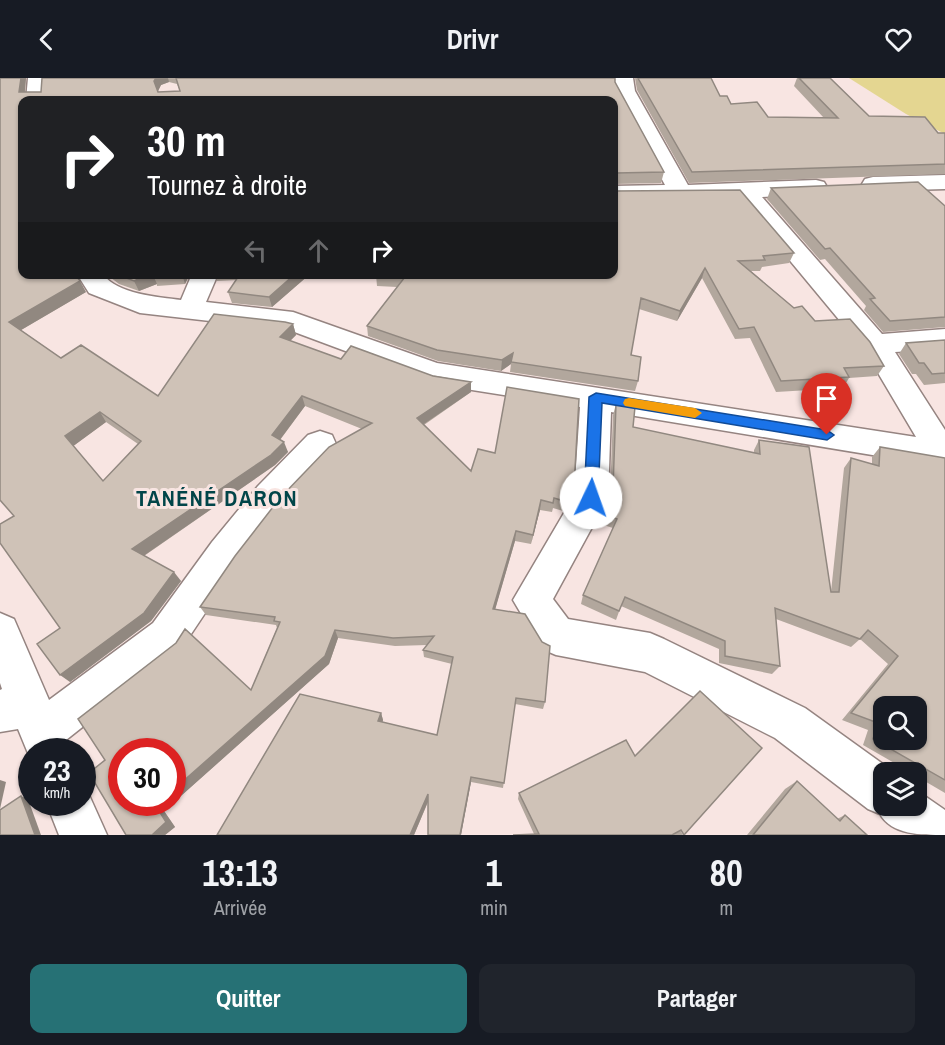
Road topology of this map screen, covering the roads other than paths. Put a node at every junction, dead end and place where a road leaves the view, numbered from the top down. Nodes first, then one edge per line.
1 (37, 78) edge
2 (624, 78) edge
3 (35, 96) edge
4 (945, 182) edge
5 (744, 191) junction
6 (680, 192) junction
7 (618, 193) edge
8 (93, 279) edge
9 (203, 279) edge
10 (190, 309) junction
11 (945, 339) edge
12 (875, 344) junction
13 (596, 397) junction
14 (320, 444) dead end
15 (944, 454) edge
16 (0, 632) edge
17 (30, 725) edge
18 (873, 785) edge
19 (75, 816) edge
20 (913, 816) edge
21 (83, 835) edge
22 (939, 835) edge

1 - 3 street
2 - 6 street
4 - 5 street
5 - 6 street
5 - 12 street
6 - 7 street
8 - 10 street
9 - 10 street
10 - 13 street
11 - 12 street
12 - 15 street
13 - 15 street
13 - 18 street
14 - 17 street
16 - 17 street
19 - 21 street
20 - 22 street

